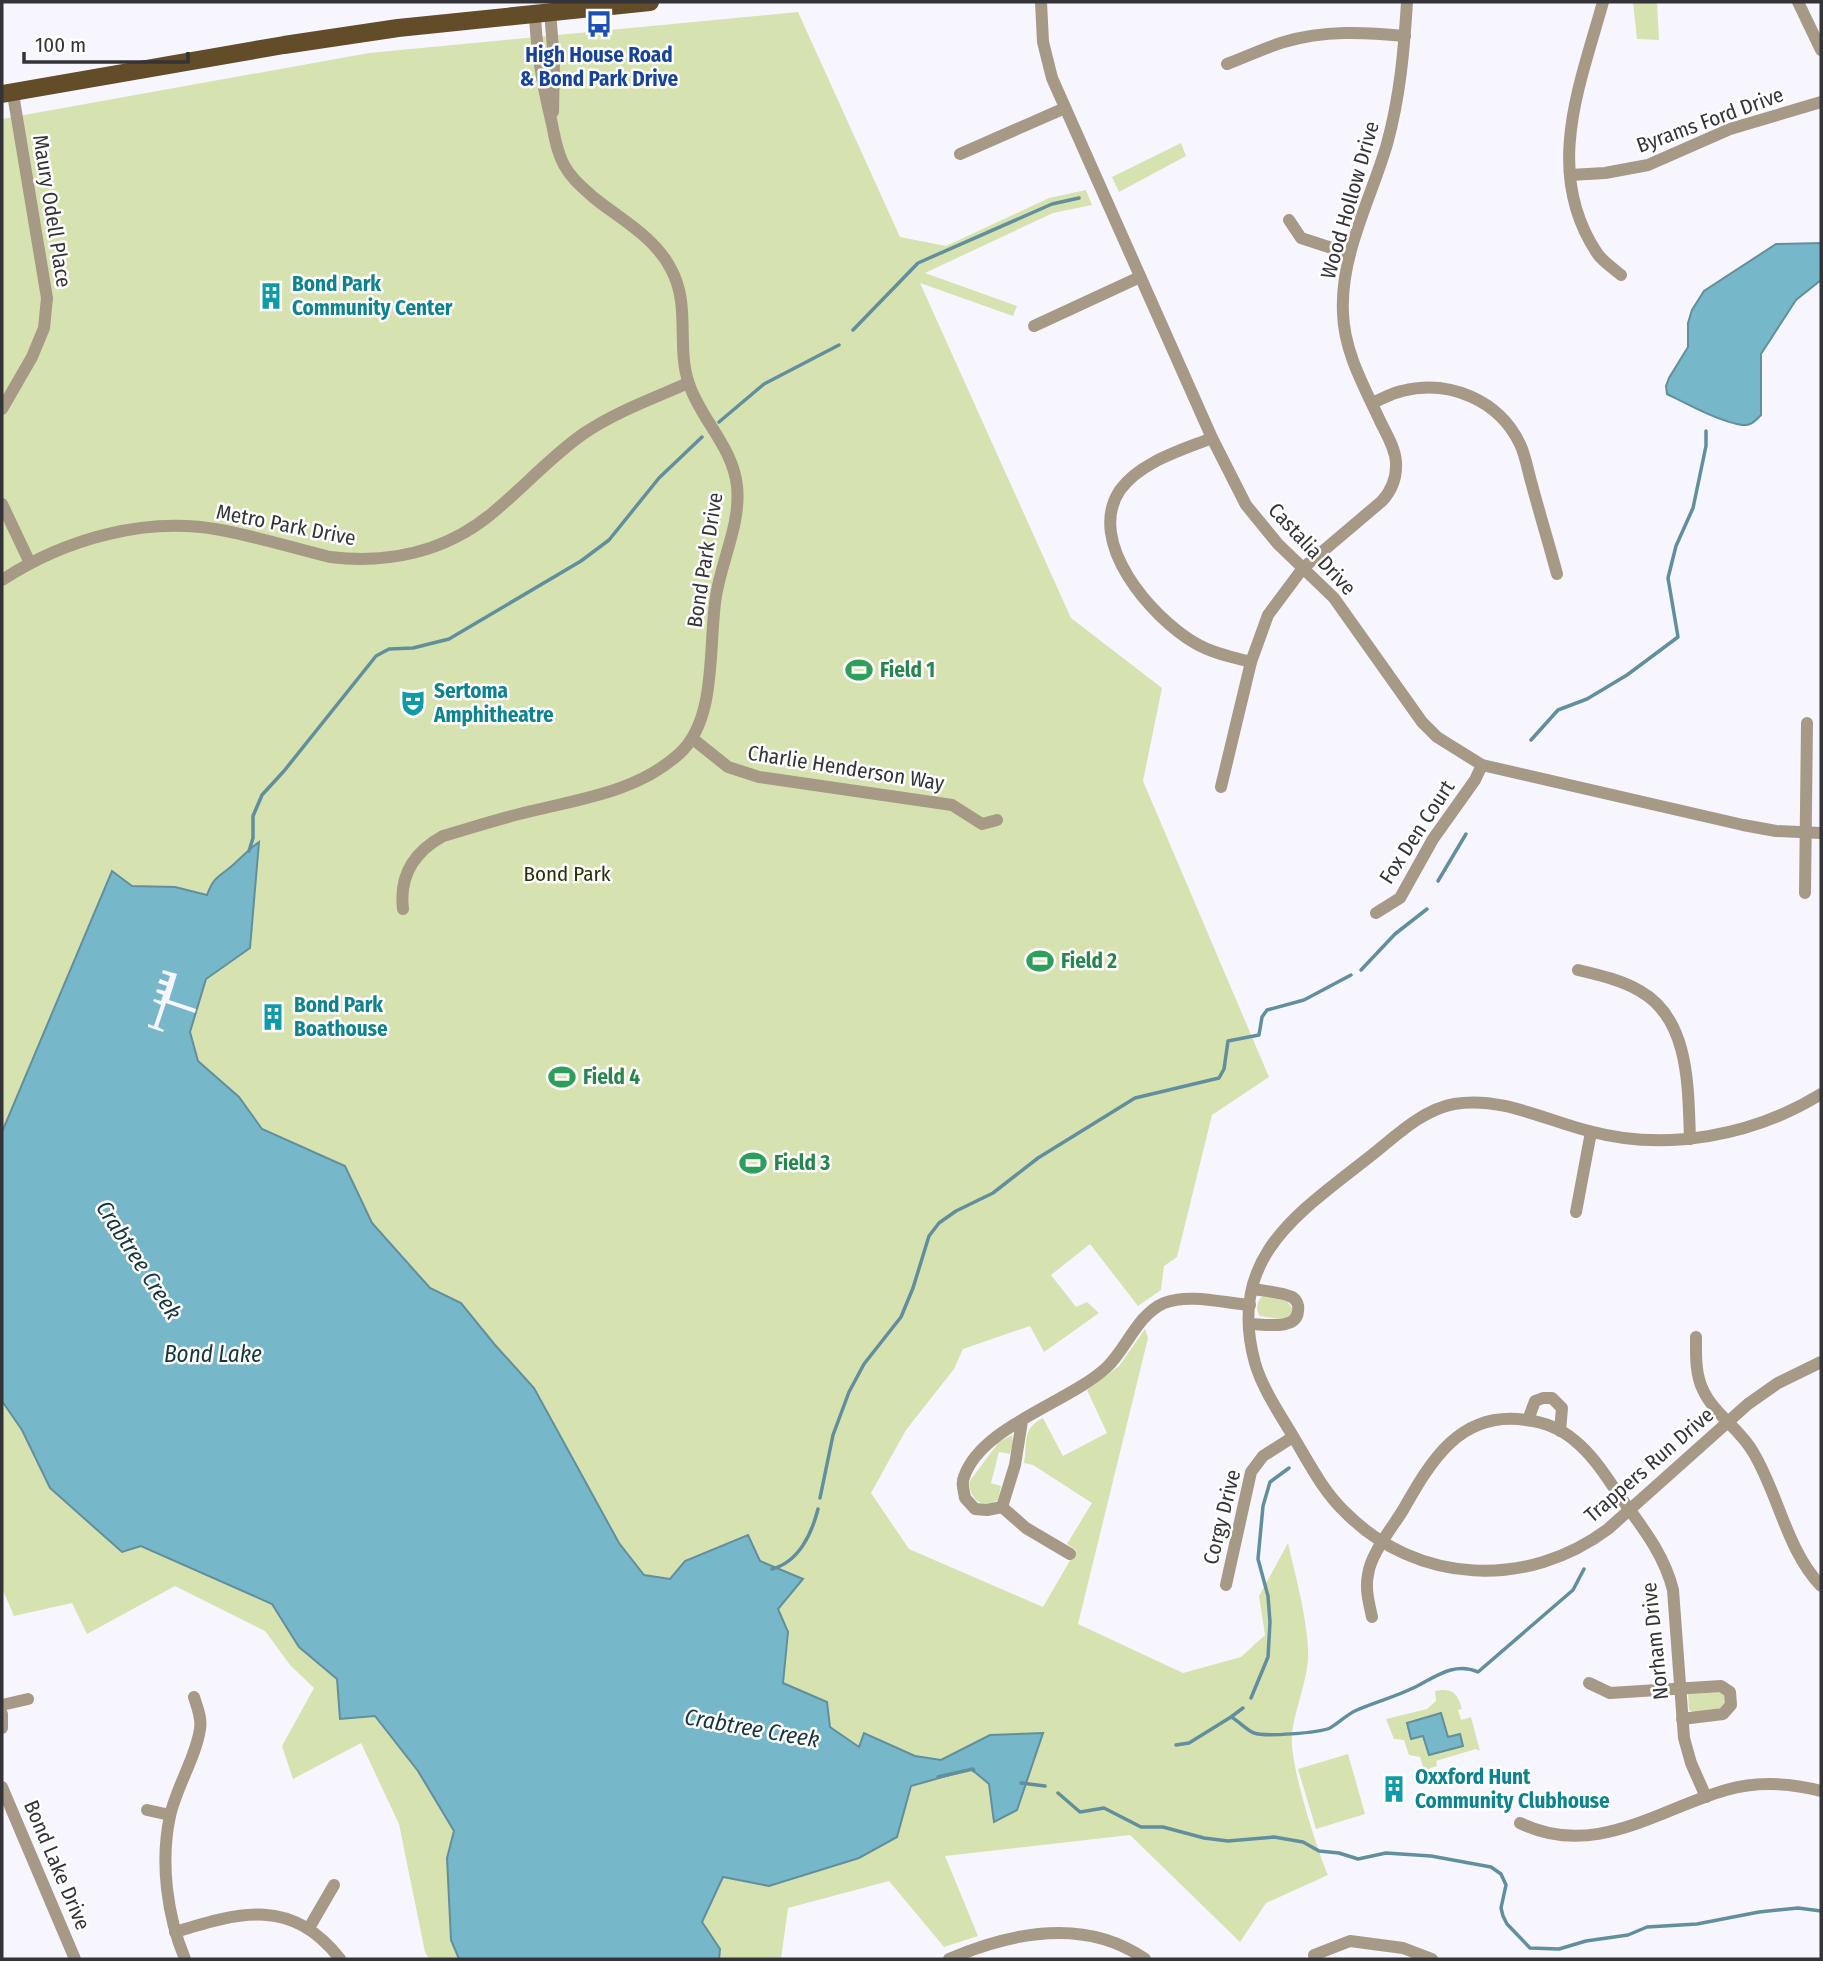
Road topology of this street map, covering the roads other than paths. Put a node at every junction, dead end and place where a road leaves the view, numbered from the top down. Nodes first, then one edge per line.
1 (650, 2) edge
2 (1041, 2) edge
3 (1407, 2) edge
4 (1602, 2) edge
5 (1798, 2) edge
6 (542, 12) junction
7 (1405, 36) junction
8 (1821, 50) edge
9 (1227, 65) dead end
10 (6, 95) edge
11 (1821, 102) edge
12 (1065, 108) junction
13 (960, 154) dead end
14 (1570, 175) junction
15 (1289, 220) dead end
16 (1350, 254) junction
17 (1621, 275) dead end
18 (1140, 277) junction
19 (1034, 326) dead end
20 (688, 383) junction
21 (1372, 403) junction
22 (2, 409) edge
23 (1212, 438) junction
24 (2, 504) edge
25 (30, 563) junction
26 (1303, 568) junction
27 (1557, 574) dead end
28 (2, 580) edge
29 (1251, 662) junction
30 (1807, 723) dead end
31 (693, 739) junction
32 (1482, 765) junction
33 (1221, 786) dead end
34 (997, 820) dead end
35 (1806, 832) junction
36 (1821, 833) edge
37 (1805, 893) dead end
38 (403, 909) dead end
39 (1376, 912) dead end
40 (1578, 970) dead end
41 (1821, 1094) edge
42 (1591, 1132) junction
43 (1690, 1139) junction
44 (1576, 1212) dead end
45 (1253, 1289) junction
46 (1250, 1305) junction
47 (1250, 1324) junction
48 (1696, 1337) dead end
49 (1821, 1362) edge
50 (1528, 1420) junction
51 (1022, 1422) junction
52 (1727, 1422) junction
53 (1560, 1430) junction
54 (1293, 1437) junction
55 (1002, 1507) junction
56 (1629, 1510) junction
57 (1384, 1543) junction
58 (1070, 1554) dead end
59 (1226, 1585) dead end
60 (1821, 1586) edge
61 (1372, 1617) dead end
62 (1589, 1683) dead end
63 (1680, 1689) junction
64 (194, 1697) dead end
65 (28, 1699) dead end
66 (2, 1705) edge
67 (2, 1714) edge
68 (1682, 1718) junction
69 (2, 1728) edge
70 (2, 1787) edge
71 (1821, 1791) edge
72 (1706, 1797) junction
73 (147, 1810) dead end
74 (170, 1815) junction
75 (1520, 1823) dead end
76 (334, 1885) dead end
77 (309, 1928) junction
78 (175, 1932) junction
79 (1314, 1955) dead end
80 (75, 1959) edge
81 (185, 1959) edge
82 (340, 1959) edge
83 (952, 1959) edge
84 (1145, 1959) edge
85 (1432, 1959) edge

1 - 6 main road
2 - 12 street, Castalia Drive
3 - 7 street, Wood Hollow Drive
4 - 14 street
5 - 8 street
6 - 10 main road
6 - 20 street, Bond Park Drive
7 - 9 street
7 - 16 street, Wood Hollow Drive
10 - 22 street, Maury Odell Place
11 - 14 street, Byrams Ford Drive
12 - 13 street
12 - 18 street, Castalia Drive
14 - 17 street
15 - 16 street
16 - 21 street, Wood Hollow Drive
18 - 19 street
18 - 23 street, Castalia Drive
20 - 25 street, Metro Park Drive
20 - 31 street, Bond Park Drive
21 - 26 street, Wood Hollow Drive
21 - 27 street
23 - 26 street, Castalia Drive
23 - 29 street
24 - 25 street
25 - 28 street, Metro Park Drive
26 - 29 street, Wood Hollow Drive
26 - 32 street, Castalia Drive
29 - 33 street, Wood Hollow Drive
30 - 35 street
31 - 34 street, Charlie Henderson Way
31 - 38 street, Bond Park Drive
32 - 35 street, Castalia Drive
32 - 39 street, Fox Den Court
35 - 36 street, Castalia Drive
35 - 37 street
40 - 43 street
41 - 43 street, Trappers Run Drive
42 - 43 street, Trappers Run Drive
42 - 44 street
42 - 45 street, Trappers Run Drive
45 - 46 street, Trappers Run Drive
45 - 47 street
46 - 47 street, Trappers Run Drive
46 - 51 street
47 - 54 street, Trappers Run Drive
48 - 52 street
49 - 52 street, Trappers Run Drive
50 - 53 street, Norham Drive
50 - 53 street
50 - 57 street, Norham Drive
51 - 55 street
51 - 55 street
52 - 56 street, Trappers Run Drive
52 - 60 street
53 - 56 street, Norham Drive
54 - 57 street, Trappers Run Drive
54 - 59 street, Corgy Drive
55 - 58 street
56 - 57 street, Trappers Run Drive
56 - 63 street, Norham Drive
57 - 61 street, Norham Drive
62 - 63 street
63 - 68 street, Norham Drive
63 - 68 street
64 - 74 street
65 - 66 street
67 - 69 street
68 - 72 street, Norham Drive
70 - 80 street, Bond Lake Drive
71 - 72 street
72 - 75 street
73 - 74 street
74 - 78 street
76 - 77 street
77 - 78 street
77 - 82 street
78 - 81 street
79 - 85 street
83 - 84 street

